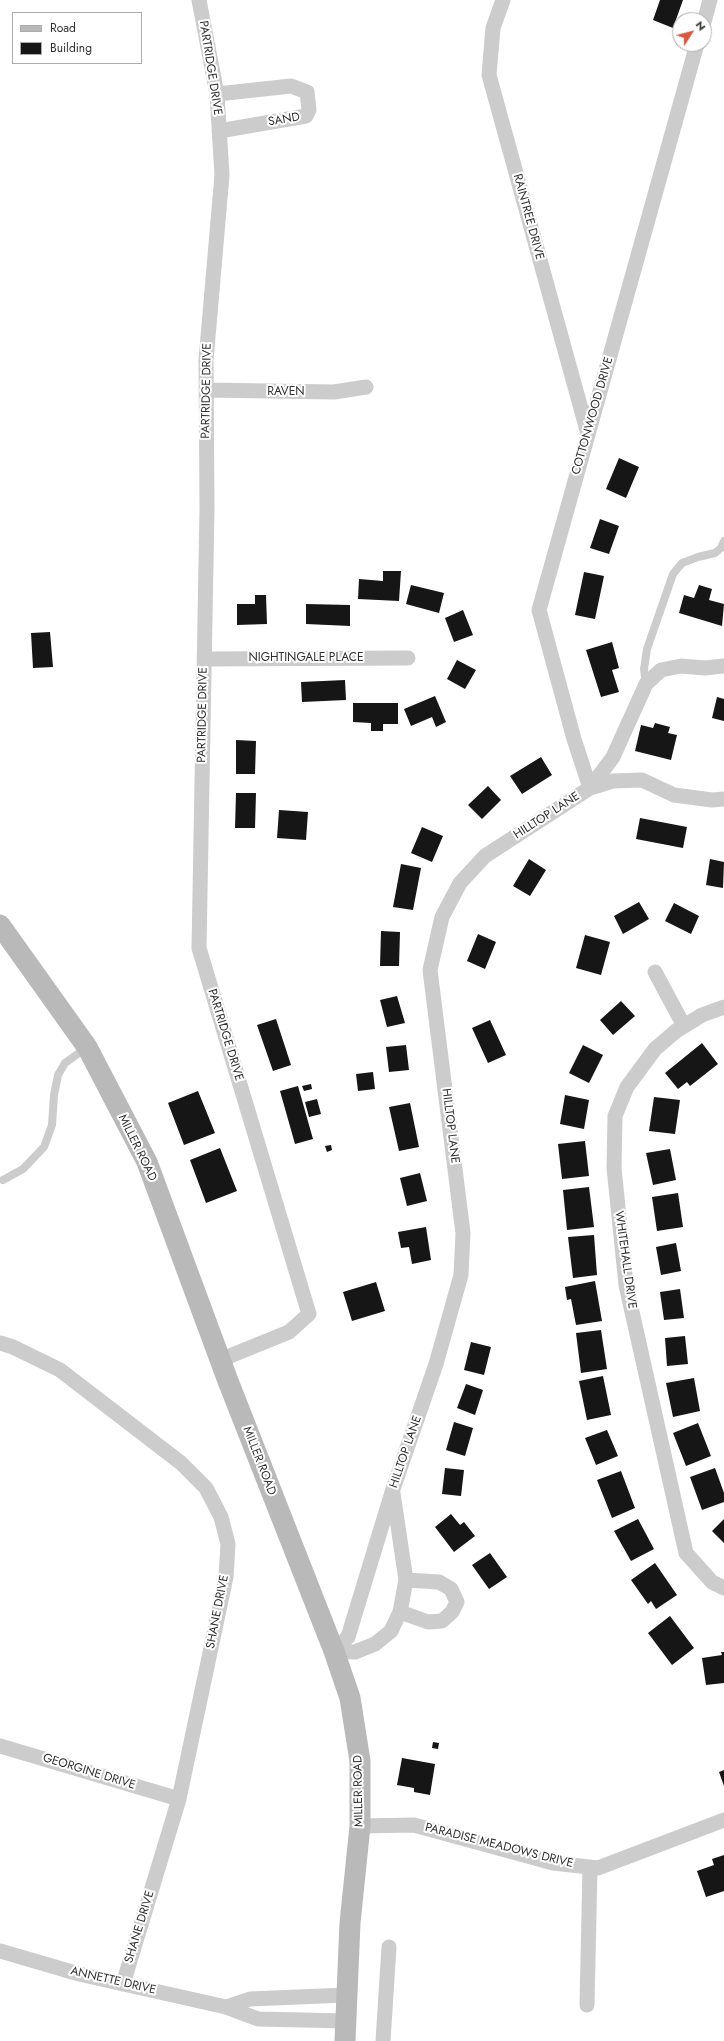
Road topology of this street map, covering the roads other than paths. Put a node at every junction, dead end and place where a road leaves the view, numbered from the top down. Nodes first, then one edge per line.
1 (199, 0) edge
2 (503, 0) edge
3 (710, 0) edge
4 (707, 12) edge
5 (695, 52) edge
6 (217, 94) junction
7 (219, 131) junction
8 (366, 387) dead end
9 (206, 390) junction
10 (588, 434) junction
11 (724, 541) edge
12 (408, 658) dead end
13 (204, 659) junction
14 (724, 666) edge
15 (646, 684) junction
16 (590, 788) junction
17 (724, 799) edge
18 (0, 925) edge
19 (655, 972) dead end
20 (724, 1008) edge
21 (684, 1026) junction
22 (88, 1047) junction
23 (2, 1180) dead end
24 (0, 1343) edge
25 (220, 1360) junction
26 (392, 1488) junction
27 (406, 1580) junction
28 (724, 1588) edge
29 (400, 1612) junction
30 (334, 1651) junction
31 (0, 1746) edge
32 (179, 1799) junction
33 (724, 1820) edge
34 (360, 1826) junction
35 (590, 1868) junction
36 (389, 1946) dead end
37 (0, 1951) edge
38 (123, 1984) junction
39 (346, 1995) junction
40 (586, 2006) dead end
41 (226, 2007) junction
42 (345, 2031) edge
43 (383, 2041) edge

1 - 6 street, PARTRIDGE DRIVE
2 - 10 street, RAINTREE DRIVE
3 - 4 street
5 - 10 street, COTTONWOOD DRIVE
6 - 7 street, PARTRIDGE DRIVE
6 - 7 street, SAND
7 - 9 street, PARTRIDGE DRIVE
8 - 9 street, RAVEN
9 - 13 street, PARTRIDGE DRIVE
10 - 16 street, COTTONWOOD DRIVE
11 - 15 lane
12 - 13 street, NIGHTINGALE PLACE
13 - 25 street, PARTRIDGE DRIVE
14 - 15 street
15 - 16 street
16 - 17 street, HILLTOP LANE
16 - 26 street, HILLTOP LANE
18 - 22 street, MILLER ROAD
19 - 21 street
20 - 21 street, WHITEHALL DRIVE
21 - 28 street, WHITEHALL DRIVE
22 - 23 lane
22 - 25 street, MILLER ROAD
24 - 32 street, SHANE DRIVE
25 - 30 street, MILLER ROAD
26 - 27 street
26 - 30 street, HILLTOP LANE
27 - 29 street
27 - 29 street
29 - 30 street
30 - 34 street, MILLER ROAD
31 - 32 street, GEORGINE DRIVE
32 - 38 street, SHANE DRIVE
33 - 35 street, PARADISE MEADOWS DRIVE
34 - 35 street, PARADISE MEADOWS DRIVE
34 - 39 street, MILLER ROAD
35 - 40 street
36 - 43 street
37 - 38 street, ANNETTE DRIVE
38 - 41 street, ANNETTE DRIVE
39 - 41 street
39 - 42 street, MILLER ROAD
41 - 42 street, ANNETTE DRIVE

